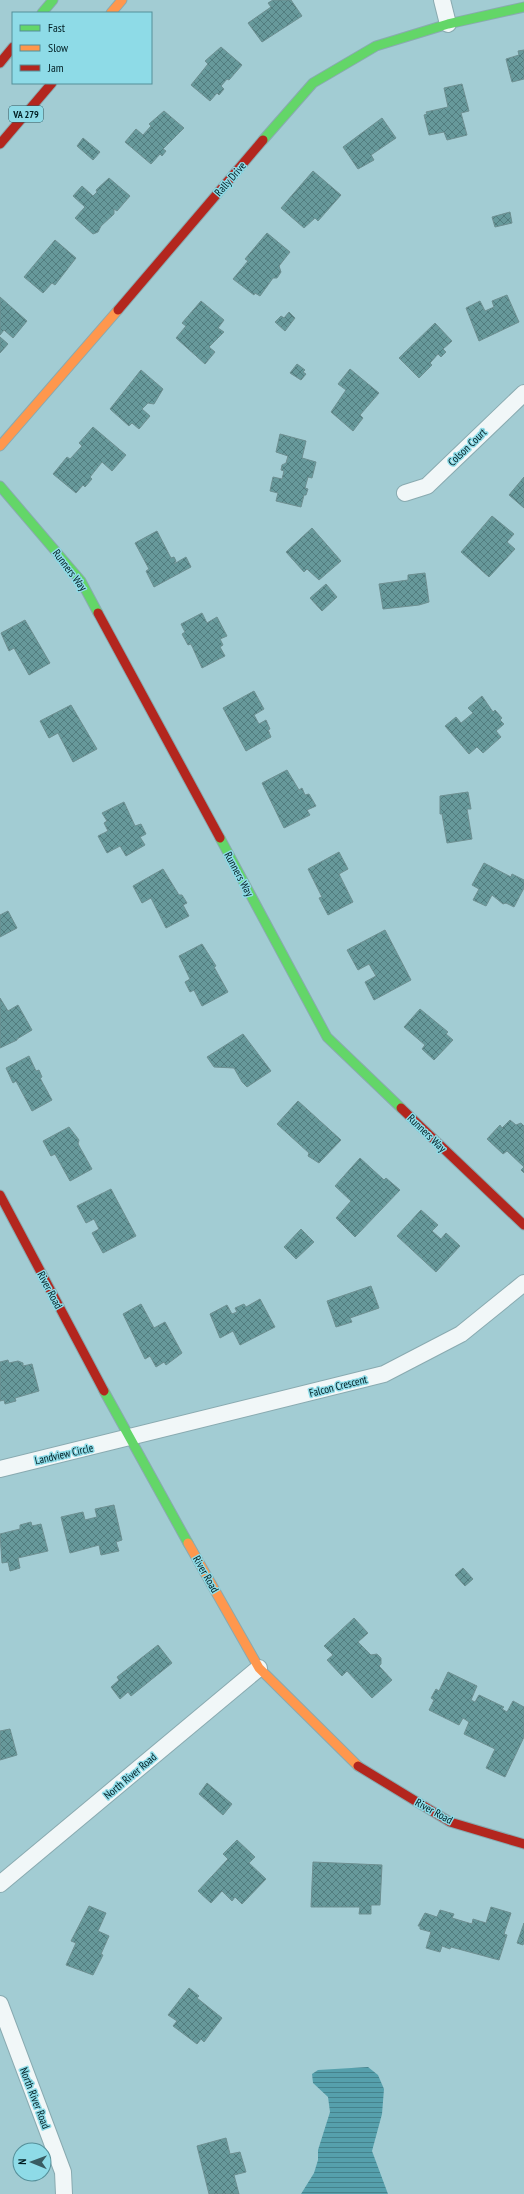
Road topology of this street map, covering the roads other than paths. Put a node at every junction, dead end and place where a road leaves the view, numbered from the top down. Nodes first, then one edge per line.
1 (53, 0) edge
2 (122, 0) edge
3 (442, 0) edge
4 (524, 7) edge
5 (43, 12) edge
6 (112, 12) edge
7 (448, 24) junction
8 (12, 48) edge
9 (0, 63) edge
10 (51, 84) edge
11 (0, 144) edge
12 (524, 393) edge
13 (0, 446) edge
14 (0, 486) edge
15 (405, 493) dead end
16 (0, 1195) edge
17 (524, 1226) edge
18 (524, 1283) edge
19 (129, 1438) junction
20 (0, 1469) edge
21 (259, 1668) junction
22 (524, 1844) edge
23 (0, 1884) edge
24 (0, 2004) edge
25 (64, 2194) edge

1 - 5 street
2 - 6 street
3 - 7 street
4 - 7 street, Rally Drive
7 - 13 street, Rally Drive
8 - 9 street
10 - 11 street, VA 279
12 - 15 street, Colson Court
14 - 17 street, Runners Way
16 - 19 street, River Road
18 - 19 street, Falcon Crescent
19 - 20 street, Landview Circle
19 - 21 street, River Road
21 - 22 street, River Road
21 - 23 street, North River Road
24 - 25 street, North River Road

